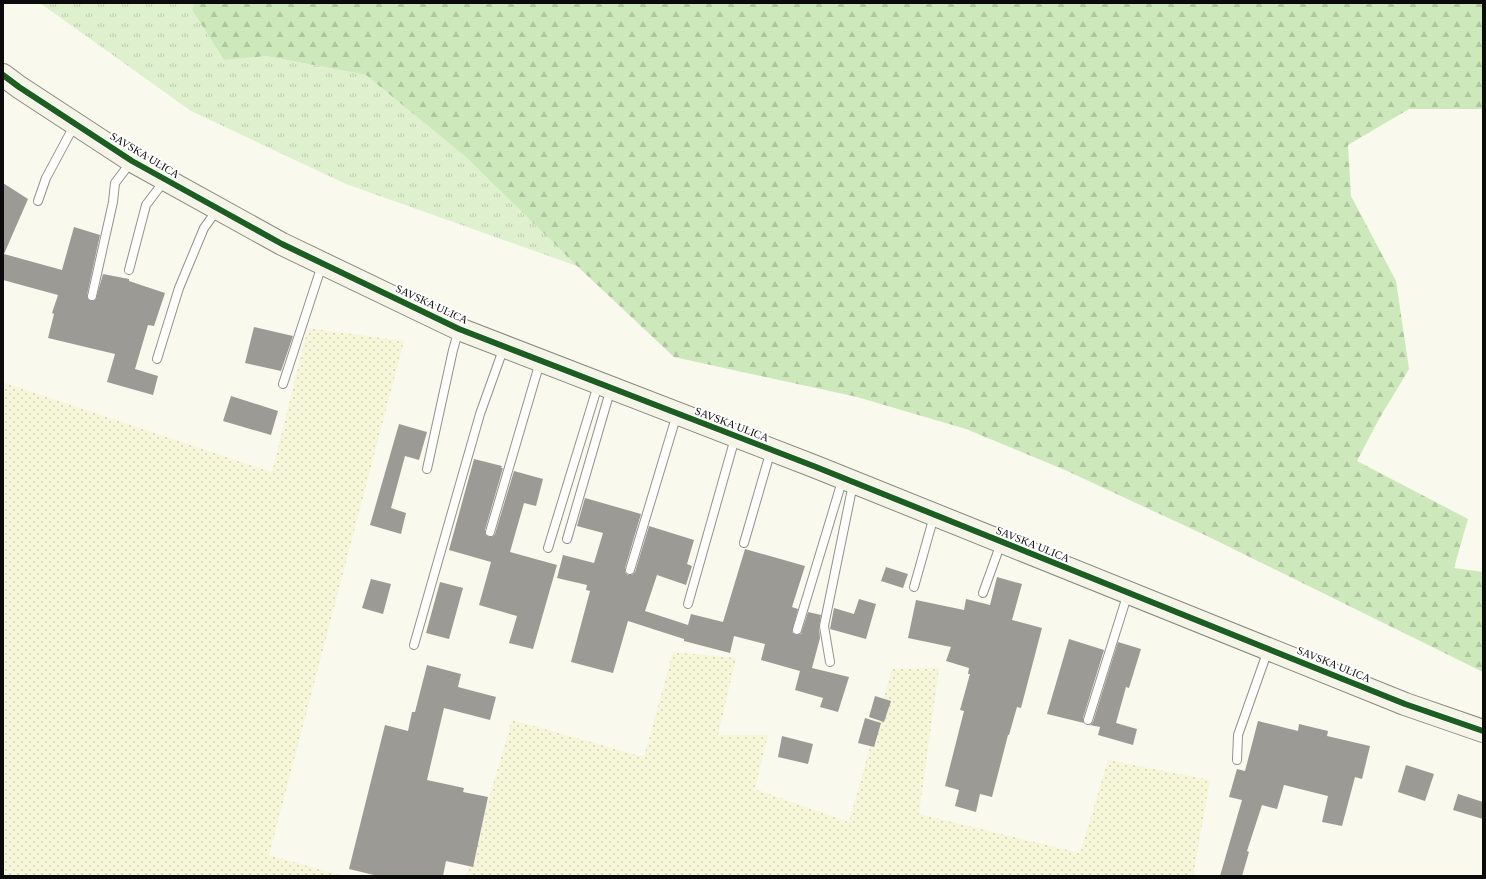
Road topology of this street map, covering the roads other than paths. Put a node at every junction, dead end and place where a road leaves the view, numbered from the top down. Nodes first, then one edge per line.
1 (3, 74) edge
2 (75, 124) junction
3 (132, 161) junction
4 (165, 179) junction
5 (38, 201) dead end
6 (218, 208) junction
7 (322, 263) junction
8 (129, 270) dead end
9 (92, 296) dead end
10 (459, 329) junction
11 (504, 347) junction
12 (157, 359) dead end
13 (540, 361) junction
14 (283, 384) dead end
15 (605, 386) junction
16 (677, 414) junction
17 (736, 436) junction
18 (771, 450) junction
19 (427, 469) dead end
20 (848, 480) junction
21 (935, 515) junction
22 (490, 532) dead end
23 (567, 539) dead end
24 (1001, 542) junction
25 (744, 543) dead end
26 (548, 548) dead end
27 (630, 570) dead end
28 (914, 586) dead end
29 (983, 593) dead end
30 (1128, 593) junction
31 (688, 604) dead end
32 (797, 630) dead end
33 (414, 645) dead end
34 (1269, 649) junction
35 (830, 662) dead end
36 (1088, 720) dead end
37 (1483, 731) edge
38 (1237, 760) dead end

1 - 2 main road, SAVSKA ULICA
2 - 3 main road, SAVSKA ULICA
2 - 5 lane
3 - 4 main road, SAVSKA ULICA
3 - 9 lane
4 - 6 main road, SAVSKA ULICA
4 - 8 lane
6 - 7 main road, SAVSKA ULICA
6 - 12 lane
7 - 10 main road, SAVSKA ULICA
7 - 14 lane
10 - 11 main road, SAVSKA ULICA
10 - 19 lane
11 - 13 main road, SAVSKA ULICA
11 - 33 lane
13 - 15 main road, SAVSKA ULICA
13 - 22 lane
15 - 16 main road, SAVSKA ULICA
15 - 23 lane
15 - 26 lane
16 - 17 main road, SAVSKA ULICA
16 - 27 lane
17 - 18 main road, SAVSKA ULICA
17 - 31 lane
18 - 20 main road, SAVSKA ULICA
18 - 25 lane
20 - 21 main road, SAVSKA ULICA
20 - 32 lane
20 - 35 lane
21 - 24 main road, SAVSKA ULICA
21 - 28 lane
24 - 29 lane
24 - 30 main road, SAVSKA ULICA
30 - 34 main road, SAVSKA ULICA
30 - 36 lane
34 - 37 main road, SAVSKA ULICA
34 - 38 lane

